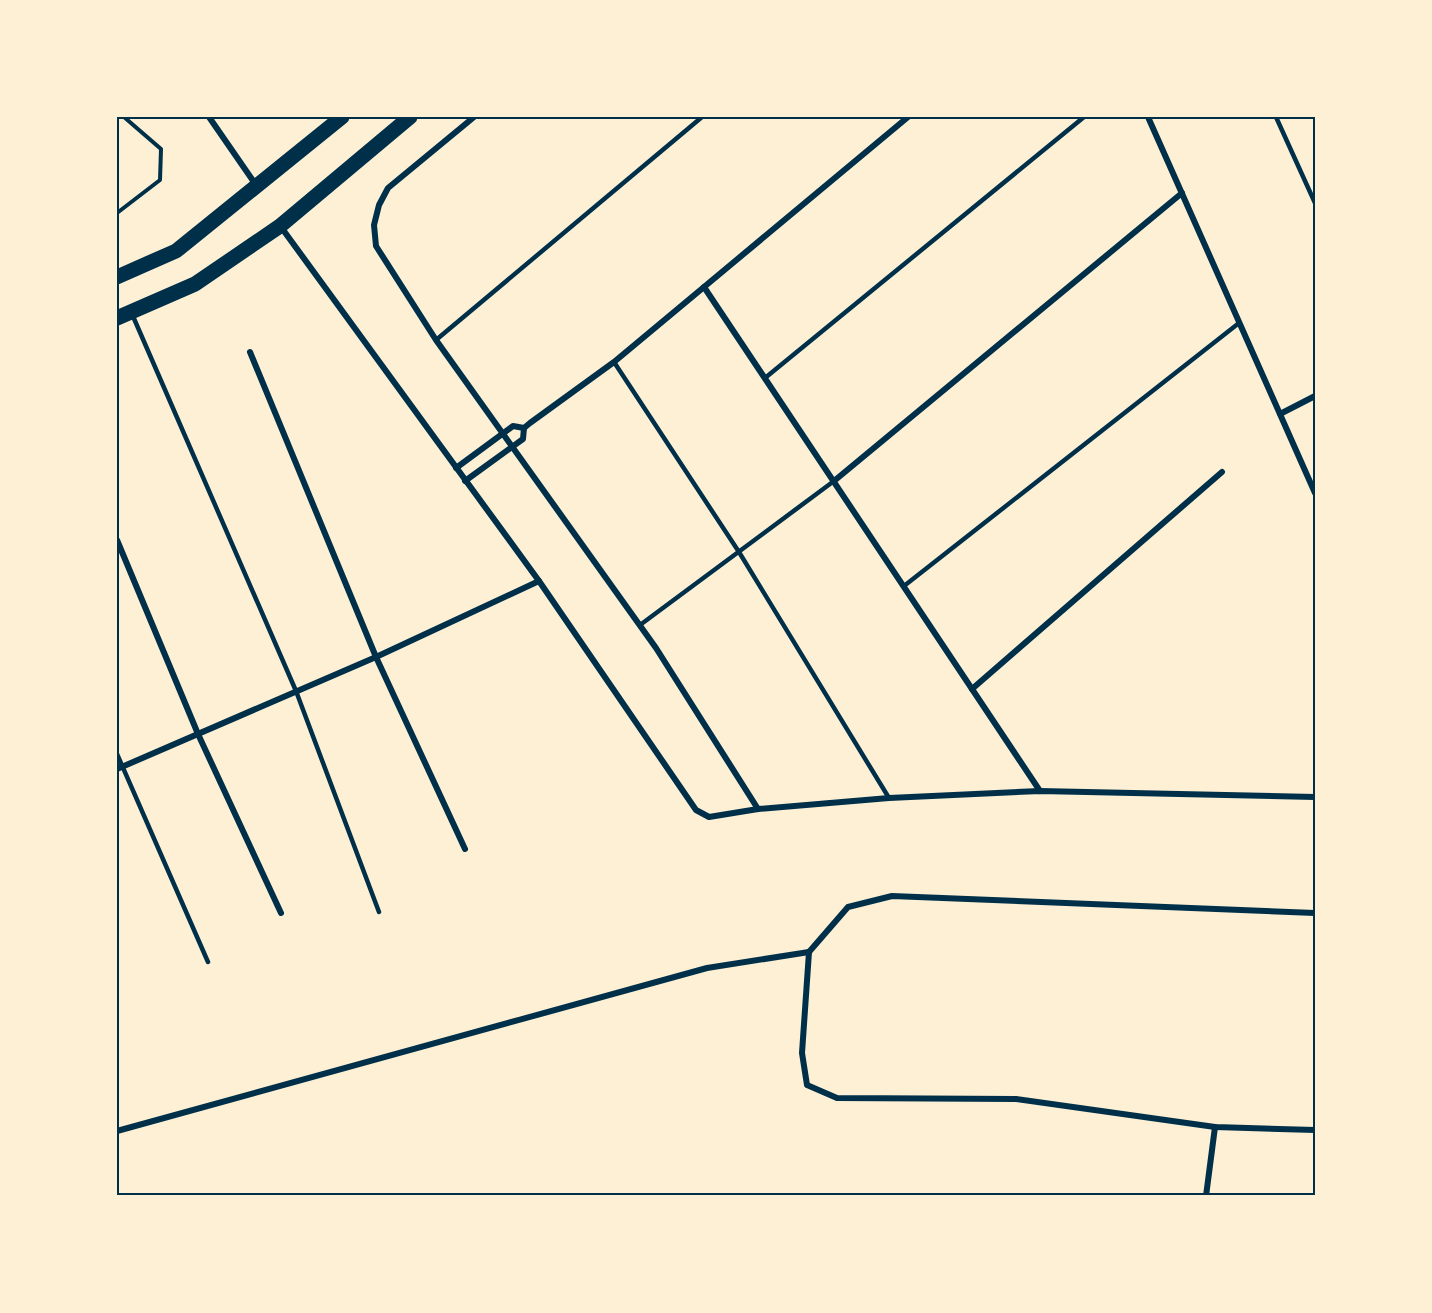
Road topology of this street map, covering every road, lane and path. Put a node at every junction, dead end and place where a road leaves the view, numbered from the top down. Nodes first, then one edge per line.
1 (124, 117) edge
2 (209, 117) edge
3 (342, 117) edge
4 (410, 117) edge
5 (474, 117) edge
6 (702, 117) edge
7 (908, 117) edge
8 (1084, 117) edge
9 (1148, 117) edge
10 (1276, 117) edge
11 (256, 185) junction
12 (1182, 193) junction
13 (1315, 203) edge
14 (117, 213) edge
15 (280, 226) junction
16 (117, 277) edge
17 (705, 287) junction
18 (124, 314) edge
19 (1239, 323) junction
20 (436, 340) junction
21 (250, 352) dead end
22 (614, 362) junction
23 (765, 378) junction
24 (1315, 396) edge
25 (1280, 414) junction
26 (524, 428) junction
27 (504, 432) junction
28 (513, 446) junction
29 (456, 468) junction
30 (1222, 472) dead end
31 (465, 481) junction
32 (834, 481) junction
33 (1315, 493) edge
34 (117, 540) edge
35 (739, 552) junction
36 (539, 581) junction
37 (903, 585) junction
38 (640, 625) junction
39 (375, 657) junction
40 (972, 689) junction
41 (296, 691) junction
42 (198, 734) junction
43 (117, 754) edge
44 (120, 768) edge
45 (1040, 791) junction
46 (1315, 797) edge
47 (889, 798) junction
48 (758, 809) junction
49 (465, 849) dead end
50 (379, 912) dead end
51 (281, 913) dead end
52 (1315, 913) edge
53 (809, 952) junction
54 (208, 962) dead end
55 (1215, 1127) junction
56 (1315, 1130) edge
57 (117, 1131) edge
58 (1206, 1196) edge

1 - 14 path
2 - 11 street
3 - 11 main road
4 - 15 main road
5 - 20 street
6 - 20 lane
7 - 17 street
8 - 23 lane
9 - 12 street
10 - 13 lane
11 - 16 main road
12 - 19 street
12 - 32 street
15 - 18 main road
15 - 29 street
17 - 22 street
17 - 23 street
18 - 41 lane
19 - 25 street
19 - 37 lane
20 - 27 street
21 - 39 street
22 - 26 street
22 - 35 lane
23 - 32 street
24 - 25 street
25 - 33 street
26 - 27 street
26 - 28 street
27 - 28 street
27 - 29 street
28 - 31 street
28 - 38 street
29 - 31 street
30 - 40 street
31 - 36 street
32 - 35 lane
32 - 37 street
34 - 42 street
35 - 38 lane
35 - 47 lane
36 - 39 street
36 - 48 street
37 - 40 street
38 - 48 street
39 - 41 street
39 - 49 street
40 - 45 street
41 - 42 street
41 - 50 lane
42 - 44 street
42 - 51 street
43 - 44 lane
44 - 54 lane
45 - 46 street
45 - 47 street
47 - 48 street
52 - 53 street
53 - 55 street
53 - 57 street
55 - 56 street
55 - 58 street

